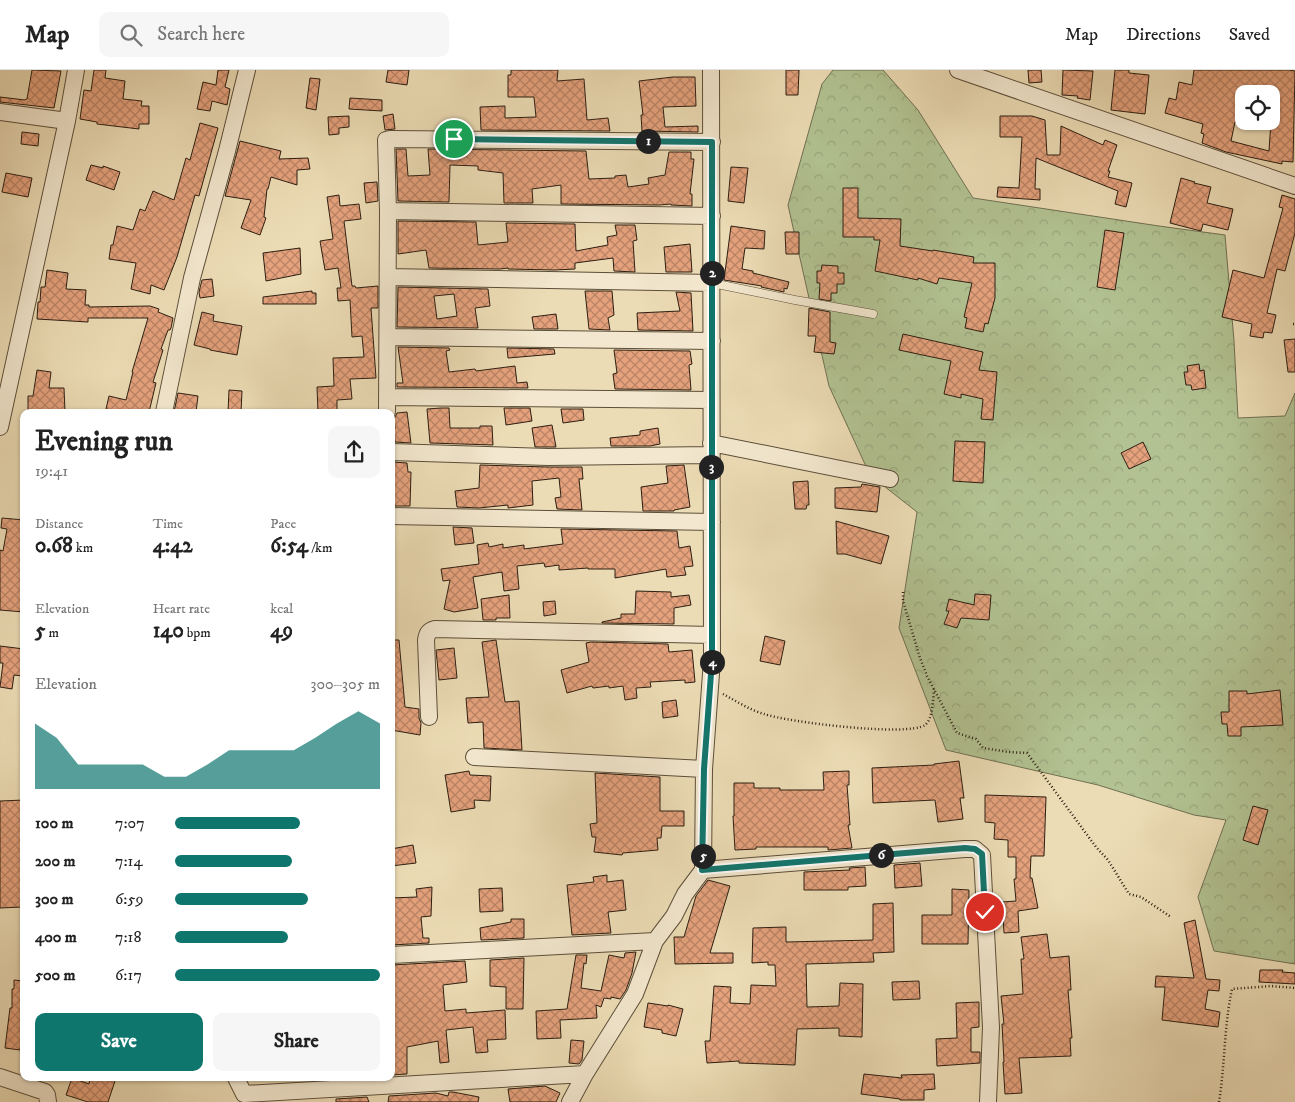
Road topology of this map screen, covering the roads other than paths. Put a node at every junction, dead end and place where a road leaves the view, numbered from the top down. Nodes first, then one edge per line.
1 (76, 70) edge
2 (247, 70) edge
3 (711, 70) edge
4 (958, 70) edge
5 (0, 112) edge
6 (67, 120) junction
7 (712, 142) junction
8 (1295, 186) edge
9 (388, 211) junction
10 (712, 216) junction
11 (388, 276) junction
12 (712, 283) junction
13 (873, 314) dead end
14 (388, 337) junction
15 (712, 341) junction
16 (711, 400) junction
17 (387, 405) edge
18 (165, 409) edge
19 (0, 427) edge
20 (711, 449) junction
21 (395, 452) edge
22 (890, 480) dead end
23 (395, 516) edge
24 (712, 522) junction
25 (712, 635) junction
26 (429, 717) dead end
27 (474, 757) dead end
28 (704, 769) junction
29 (702, 870) junction
30 (655, 941) junction
31 (395, 955) edge
32 (585, 1074) junction
33 (0, 1076) edge
34 (238, 1081) edge
35 (577, 1099) edge
36 (48, 1102) edge
37 (988, 1102) edge

1 - 6 street
2 - 18 street
3 - 7 street
4 - 8 street
5 - 6 street
6 - 19 street
7 - 9 street
7 - 10 street
9 - 10 street
9 - 11 street
10 - 12 street
11 - 12 street
11 - 14 street
12 - 13 lane
12 - 15 street
14 - 15 street
14 - 17 street
15 - 16 street
16 - 17 street
16 - 20 street
20 - 21 street
20 - 22 street
20 - 24 street
23 - 24 street
24 - 25 street
25 - 26 street
25 - 28 street
27 - 28 street
28 - 29 street
29 - 30 street
29 - 37 street
30 - 31 street
30 - 32 street
32 - 34 street
32 - 35 street
33 - 36 street

